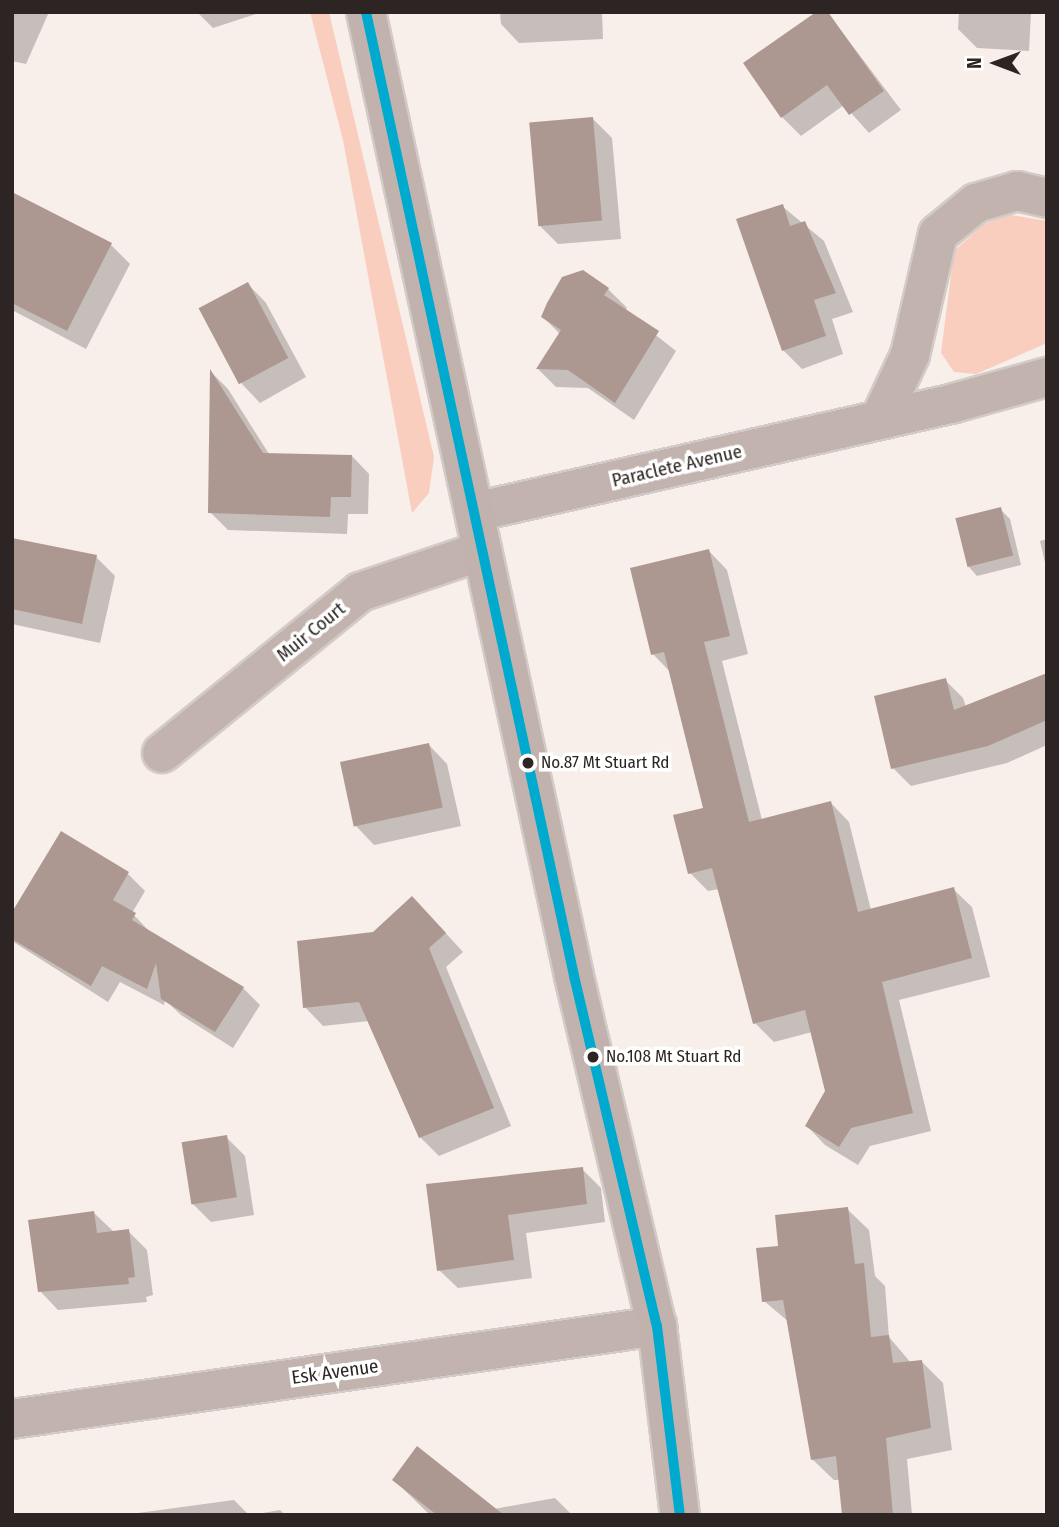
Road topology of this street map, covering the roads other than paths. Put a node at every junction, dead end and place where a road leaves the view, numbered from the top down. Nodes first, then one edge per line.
1 (366, 12) edge
2 (1047, 198) edge
3 (1047, 377) edge
4 (880, 419) junction
5 (475, 512) junction
6 (482, 551) junction
7 (162, 754) dead end
8 (657, 1326) junction
9 (12, 1419) edge
10 (680, 1515) edge

1 - 5 street
2 - 4 street
3 - 4 street, Paraclete Avenue
4 - 5 street, Paraclete Avenue
5 - 6 street
6 - 7 street, Muir Court
6 - 8 street
8 - 9 street, Esk Avenue
8 - 10 street

